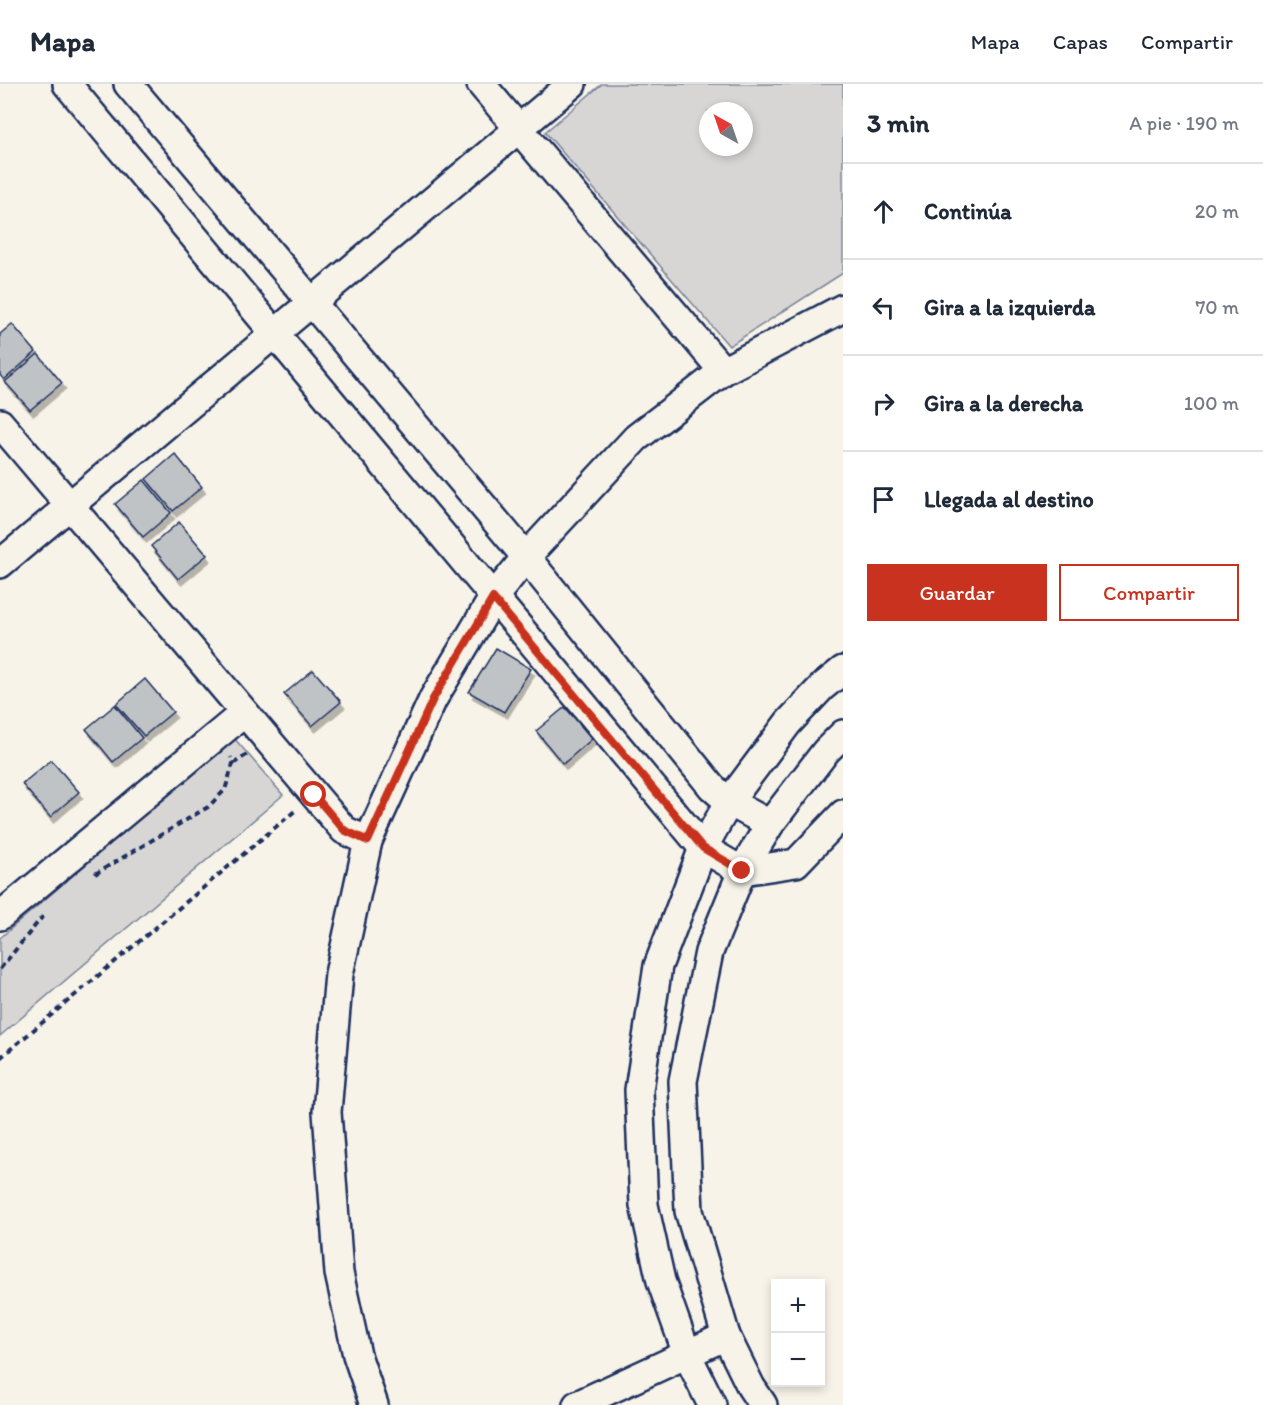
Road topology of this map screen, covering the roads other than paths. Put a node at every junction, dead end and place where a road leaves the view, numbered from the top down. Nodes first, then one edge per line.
1 (66, 84) edge
2 (128, 84) edge
3 (482, 84) edge
4 (572, 84) edge
5 (519, 129) junction
6 (311, 303) junction
7 (843, 308) edge
8 (275, 334) junction
9 (723, 371) junction
10 (0, 423) edge
11 (69, 506) junction
12 (526, 557) junction
13 (0, 564) edge
14 (493, 598) junction
15 (843, 670) edge
16 (244, 713) junction
17 (843, 734) edge
18 (729, 802) junction
19 (843, 814) edge
20 (770, 824) junction
21 (368, 841) junction
22 (703, 848) junction
23 (742, 871) junction
24 (0, 916) edge
25 (726, 1336) junction
26 (687, 1354) junction
27 (757, 1396) edge
28 (707, 1404) edge
29 (374, 1405) edge
30 (577, 1405) edge

1 - 8 street
2 - 6 street
3 - 5 street
4 - 5 street
5 - 6 street
5 - 9 street
6 - 8 street
6 - 12 street
7 - 9 street
8 - 11 street
8 - 14 street
9 - 12 street
10 - 11 street
11 - 13 street
11 - 16 street
12 - 14 street
12 - 18 street
14 - 21 street
14 - 22 street
15 - 18 street
16 - 21 street
16 - 24 street
17 - 20 street
18 - 20 street
18 - 22 street
19 - 23 street
20 - 23 street
21 - 29 street
22 - 23 street
22 - 26 street
23 - 25 street
25 - 26 street
25 - 27 street
26 - 28 street
26 - 30 street
27 - 28 street

